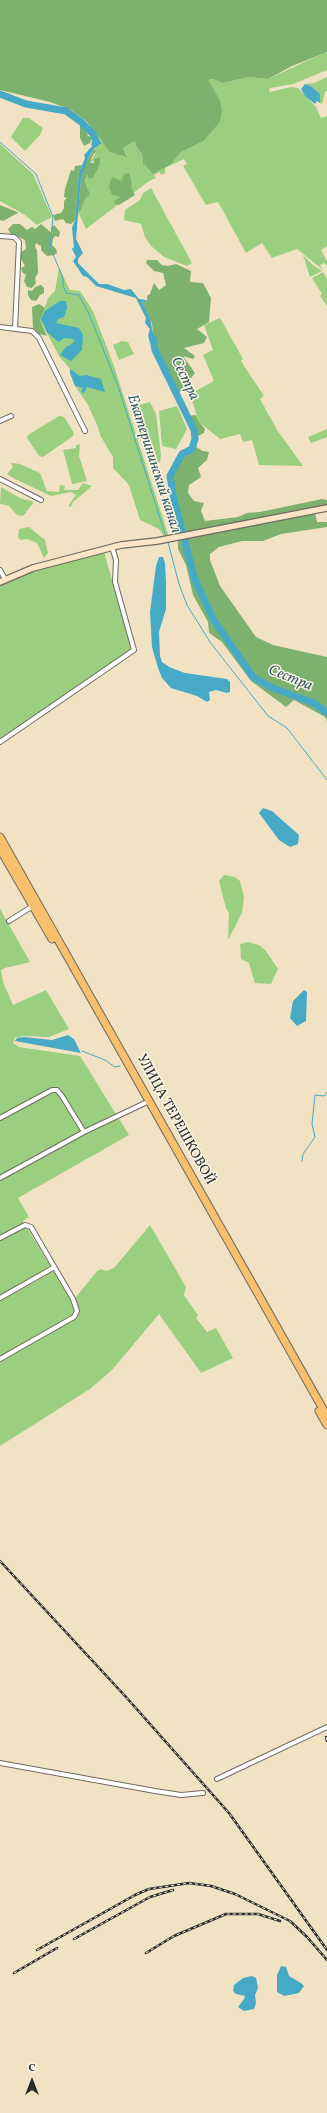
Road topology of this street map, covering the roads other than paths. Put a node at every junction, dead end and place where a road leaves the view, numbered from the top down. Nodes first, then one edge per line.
1 (0, 236) edge
2 (0, 328) edge
3 (15, 329) junction
4 (11, 416) dead end
5 (0, 421) edge
6 (85, 430) dead end
7 (0, 479) edge
8 (41, 500) dead end
9 (327, 508) edge
10 (112, 547) junction
11 (0, 570) edge
12 (3, 581) edge
13 (0, 742) edge
14 (0, 837) edge
15 (0, 849) edge
16 (33, 906) junction
17 (9, 921) dead end
18 (145, 1103) junction
19 (0, 1118) edge
20 (84, 1132) junction
21 (0, 1178) edge
22 (0, 1238) edge
23 (53, 1268) junction
24 (0, 1298) edge
25 (0, 1359) edge
26 (327, 1416) edge
27 (327, 1425) edge
28 (327, 1727) edge
29 (0, 1763) edge
30 (217, 1779) dead end
31 (203, 1792) dead end

1 - 3 street
2 - 3 street
3 - 6 street
4 - 5 street
7 - 8 street
9 - 10 street
10 - 12 street
10 - 13 street
11 - 12 street
14 - 26 highway, УЛИЦА ТЕРЕШКОВОЙ
15 - 16 highway, УЛИЦА ТЕРЕШКОВОЙ
16 - 17 street
16 - 18 highway, УЛИЦА ТЕРЕШКОВОЙ
18 - 20 street
18 - 27 highway, УЛИЦА ТЕРЕШКОВОЙ
19 - 20 street
20 - 21 street
22 - 23 street
23 - 24 street
23 - 25 street
28 - 30 street
29 - 31 street

